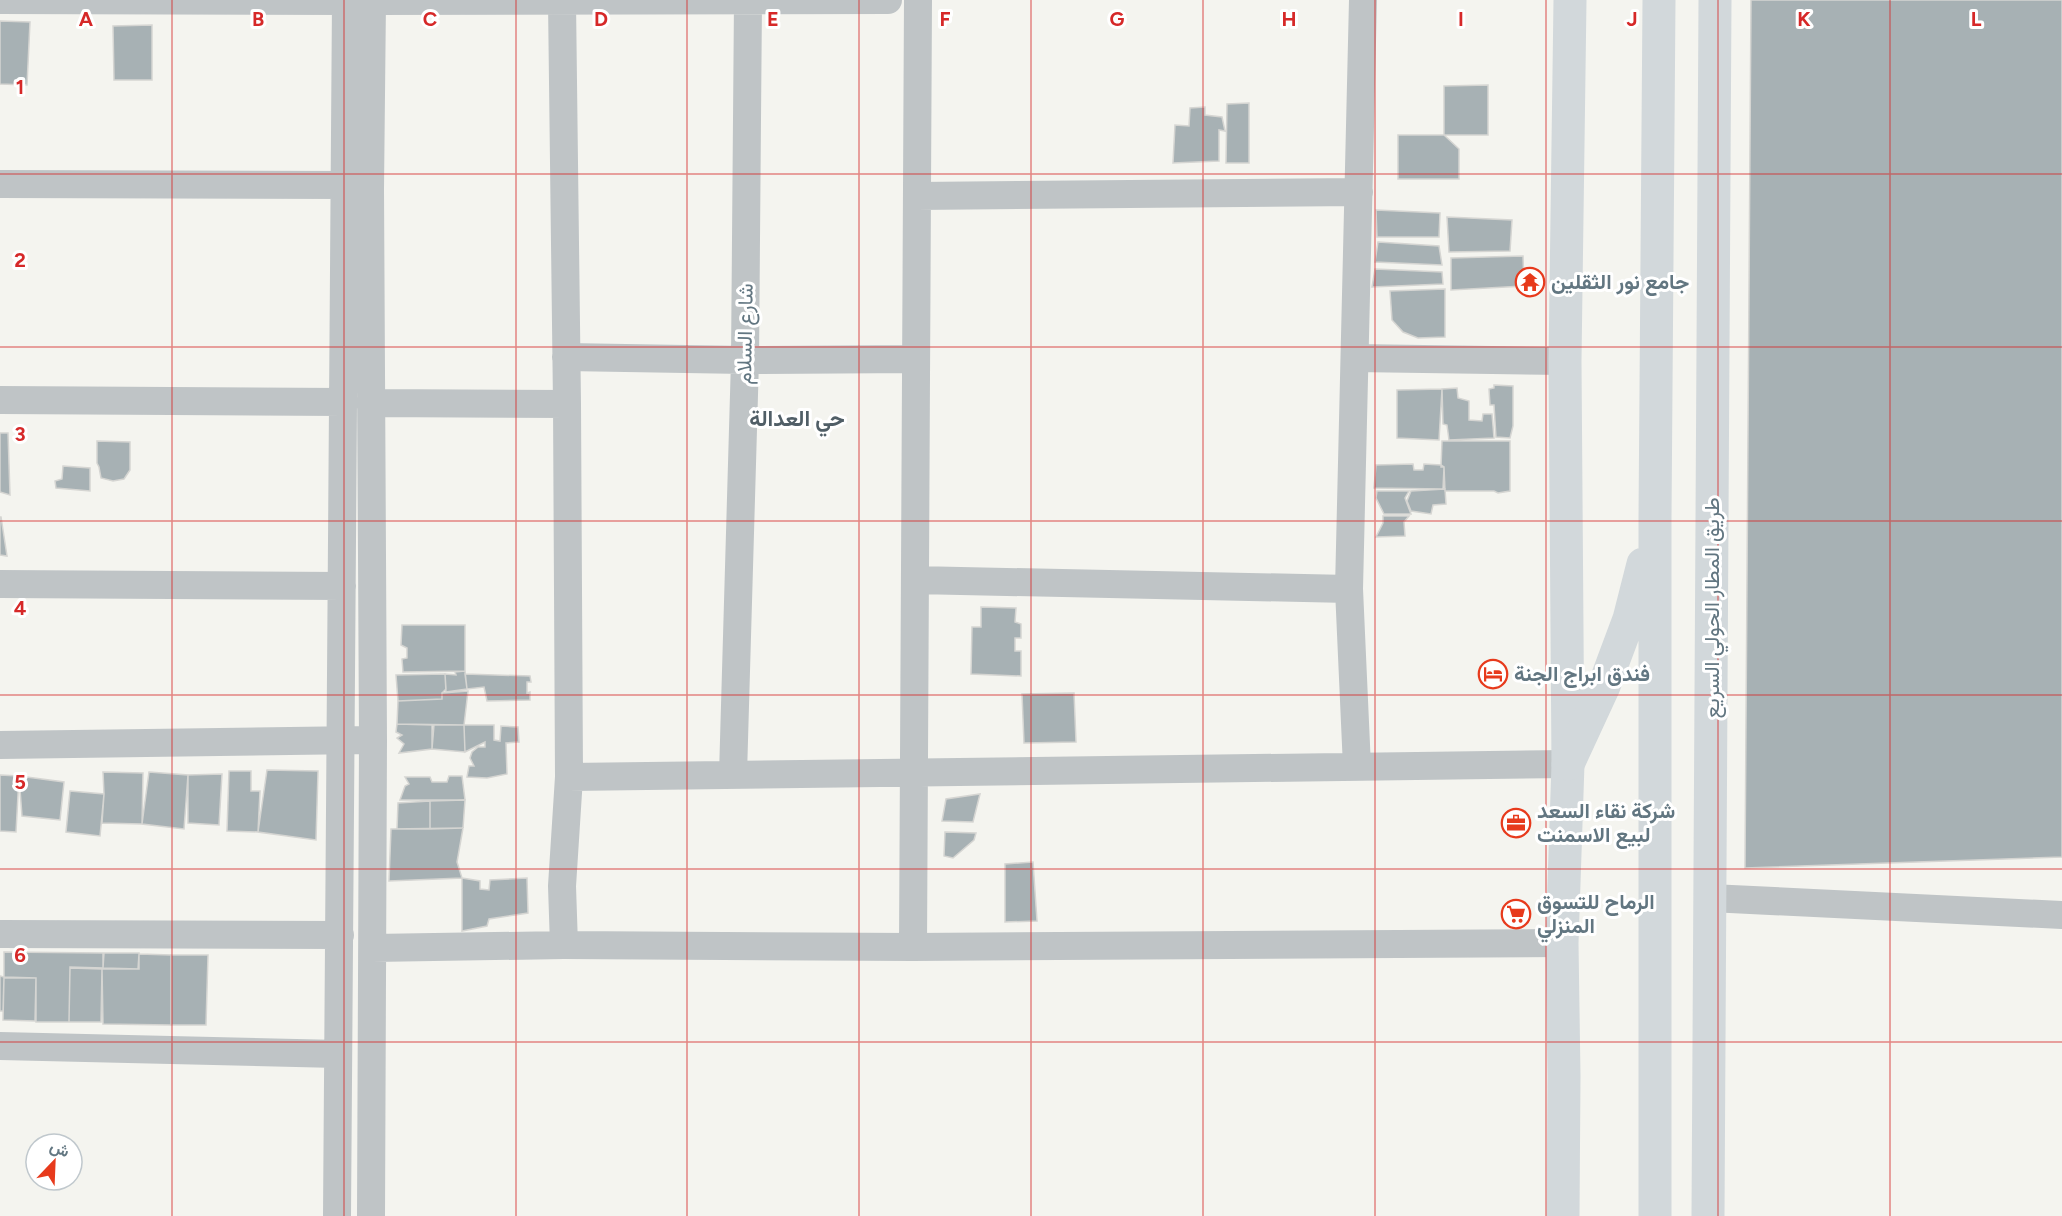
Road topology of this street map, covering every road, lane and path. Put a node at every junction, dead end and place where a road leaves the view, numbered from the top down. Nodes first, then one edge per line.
1 (0, 0) edge
2 (359, 0) edge
3 (748, 0) edge
4 (888, 0) edge
5 (918, 0) edge
6 (1363, 0) edge
7 (1569, 0) edge
8 (1659, 0) edge
9 (1715, 0) edge
10 (562, 1) edge
11 (0, 184) edge
12 (345, 185) junction
13 (1359, 192) junction
14 (917, 196) junction
15 (566, 357) junction
16 (1355, 358) junction
17 (916, 359) junction
18 (745, 360) junction
19 (1565, 361) junction
20 (0, 400) edge
21 (357, 402) junction
22 (567, 404) junction
23 (1655, 519) junction
24 (915, 580) junction
25 (0, 584) edge
26 (342, 586) junction
27 (1350, 589) junction
28 (373, 740) junction
29 (341, 741) junction
30 (0, 745) edge
31 (1568, 764) junction
32 (1357, 767) junction
33 (914, 772) junction
34 (733, 774) junction
35 (569, 777) junction
36 (1710, 898) junction
37 (2062, 915) edge
38 (0, 934) edge
39 (340, 936) junction
40 (1562, 943) junction
41 (564, 945) junction
42 (913, 947) junction
43 (373, 948) junction
44 (0, 1046) edge
45 (338, 1054) junction
46 (337, 1216) edge
47 (371, 1216) edge
48 (1563, 1216) edge
49 (1655, 1216) edge
50 (1708, 1216) edge

1 - 2 street
2 - 10 street
2 - 12 street
2 - 21 street
3 - 4 street
3 - 10 street
3 - 18 street, شارع السلام
5 - 14 street
6 - 13 street
7 - 19 main road
8 - 23 main road
9 - 36 main road, طريق المطار الحولي السريع
10 - 15 street
11 - 12 street
12 - 21 street
13 - 14 street
13 - 16 street
14 - 17 street
15 - 18 street
15 - 22 street
16 - 19 street
16 - 27 street
17 - 18 street
17 - 24 street
18 - 34 street, شارع السلام
19 - 31 main road
20 - 21 street
21 - 22 street
21 - 26 street
21 - 28 street
22 - 35 street
23 - 31 main road
23 - 49 main road
24 - 27 street
24 - 33 street
25 - 26 street
26 - 29 street
27 - 32 street
28 - 29 street
28 - 43 street
29 - 30 street
29 - 39 street
31 - 32 street
31 - 40 main road
32 - 33 street
33 - 34 street
33 - 42 street
34 - 35 street
35 - 41 street
36 - 37 street
36 - 50 main road, طريق المطار الحولي السريع
38 - 39 street
39 - 45 street
40 - 42 street
40 - 48 main road
41 - 42 street
41 - 43 street
43 - 47 street
44 - 45 street
45 - 46 street

